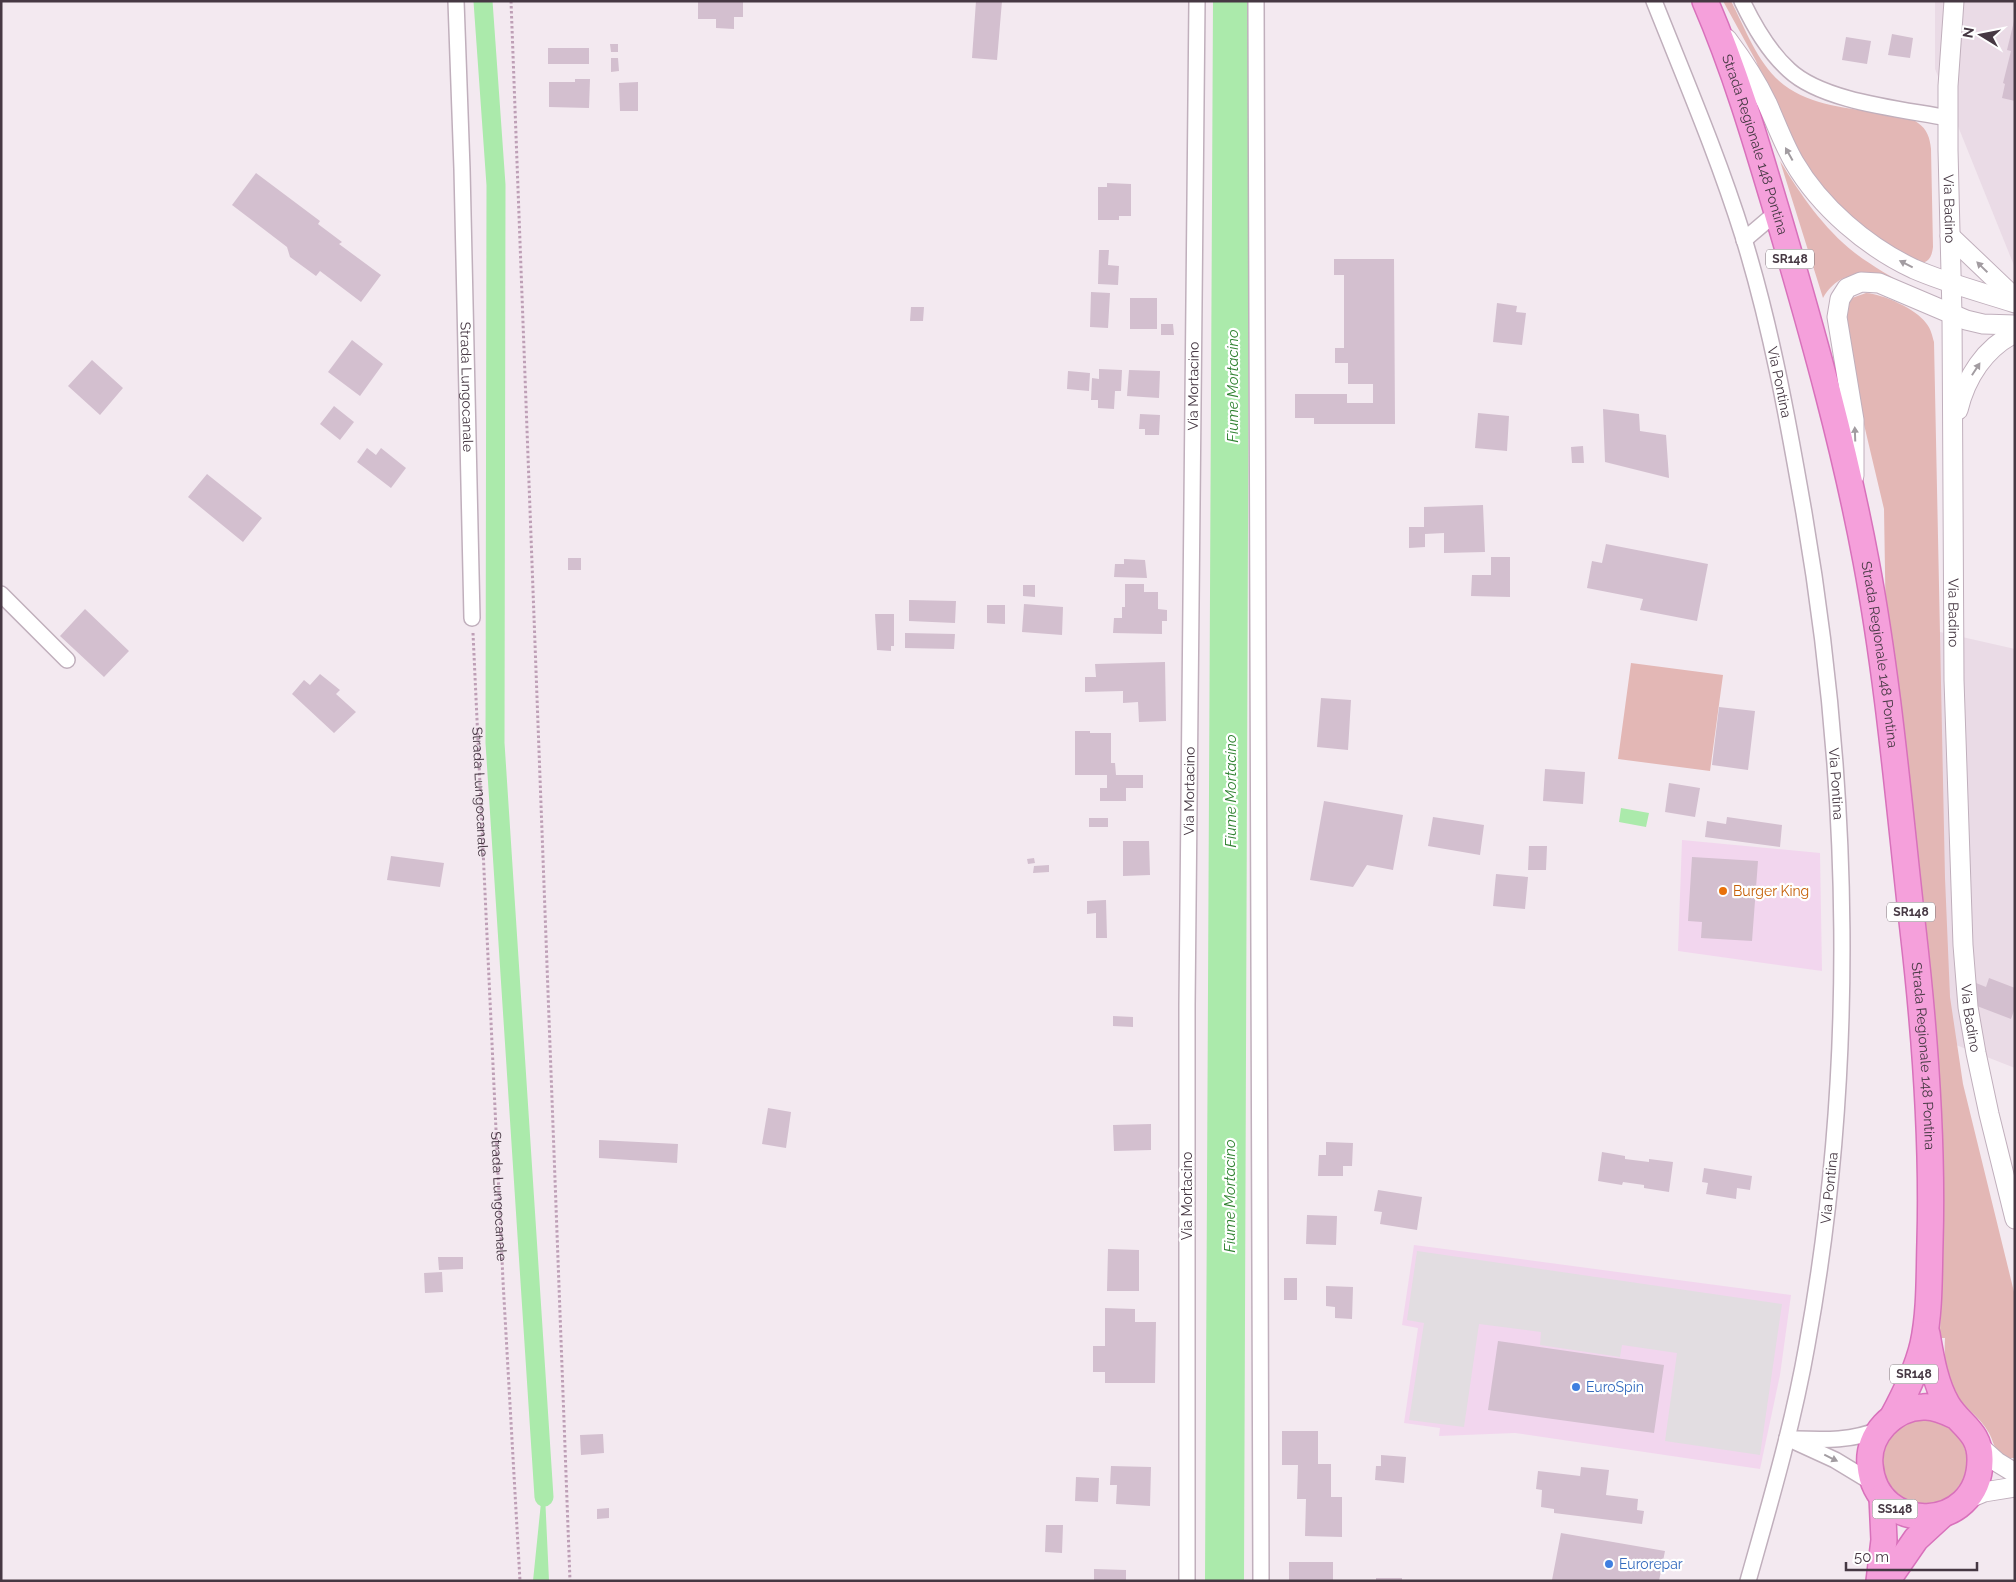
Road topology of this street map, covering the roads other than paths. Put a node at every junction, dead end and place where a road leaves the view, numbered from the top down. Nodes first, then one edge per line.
1 (456, 1) edge
2 (1197, 1) edge
3 (1256, 1) edge
4 (1654, 1) edge
5 (1742, 1) edge
6 (1954, 1) edge
7 (1710, 12) edge
8 (1948, 118) junction
9 (1777, 212) junction
10 (1950, 236) junction
11 (1744, 240) junction
12 (1951, 282) junction
13 (2015, 298) edge
14 (2015, 303) edge
15 (1952, 314) junction
16 (2015, 325) edge
17 (2015, 332) edge
18 (1953, 430) junction
19 (1853, 500) junction
20 (1, 594) edge
21 (472, 618) road end
22 (67, 660) dead end
23 (2015, 1219) edge
24 (1925, 1327) junction
25 (1955, 1416) junction
26 (1886, 1423) junction
27 (1786, 1438) junction
28 (1978, 1445) junction
29 (2015, 1473) edge
30 (2015, 1487) edge
31 (1878, 1490) junction
32 (1965, 1500) junction
33 (1941, 1516) junction
34 (1187, 1581) edge
35 (1261, 1581) edge
36 (1748, 1581) edge
37 (1879, 1581) edge
38 (1887, 1581) edge

1 - 21 street, Strada Lungocanale
2 - 34 street, Via Mortacino
3 - 35 street
4 - 11 street, Via Pontina
5 - 8 street
6 - 8 street, Via Badino
7 - 9 main road, Strada Regionale 148 Pontina / SR148
12 -> 7 street
8 - 10 street, Via Badino
9 - 11 street
9 - 19 main road, Strada Regionale 148 Pontina / SR148
10 - 12 street, Via Badino
13 -> 10 street
11 - 27 street, Via Pontina
12 - 14 street
12 - 15 street, Via Badino
15 - 16 street
15 - 18 street, Via Badino
19 -> 15 street
18 -> 17 street
18 - 23 street, Via Badino
19 - 24 main road, Strada Regionale 148 Pontina / SR148
20 - 22 street
24 - 25 main road, Strada Regionale 148 Pontina / SR148
24 - 26 main road, Strada Regionale 148 Pontina / SR148
25 - 26 main road, Strada Regionale 148 Pontina
25 - 28 main road, Strada Regionale 148 Pontina
26 - 27 street
26 - 31 main road, Strada Regionale 148 Pontina / SS148
27 -> 31 street
27 - 36 street, Via Pontina
28 - 29 street
28 - 32 main road, Strada Regionale 148 Pontina
30 - 32 street
31 - 33 main road, SS148
31 - 37 main road, Strada Regionale 148 Pontina
32 - 33 main road, Strada Regionale 148 Pontina
33 - 38 main road, Strada Regionale 148 Pontina

